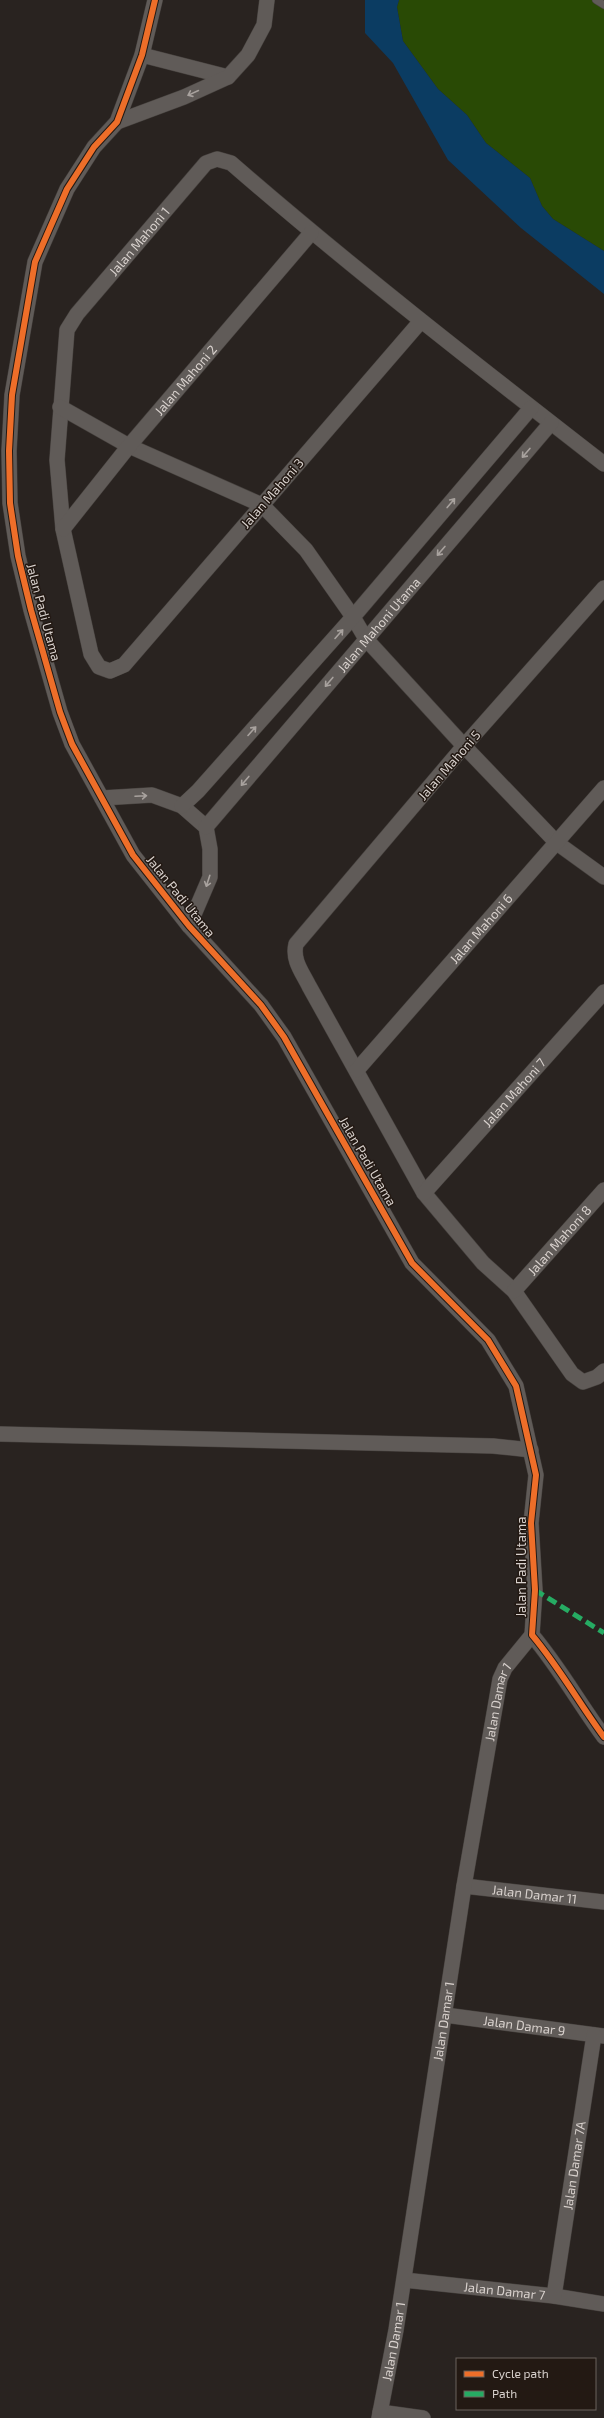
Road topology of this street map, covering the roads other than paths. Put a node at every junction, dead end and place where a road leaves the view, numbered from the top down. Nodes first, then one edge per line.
1 (156, 0) edge
2 (267, 0) edge
3 (596, 0) edge
4 (604, 5) edge
5 (142, 55) junction
6 (228, 77) junction
7 (117, 122) junction
8 (311, 233) junction
9 (421, 321) junction
10 (60, 407) junction
11 (532, 408) junction
12 (551, 423) junction
13 (129, 446) junction
14 (604, 464) edge
15 (262, 505) junction
16 (62, 529) junction
17 (604, 588) edge
18 (353, 617) junction
19 (366, 639) junction
20 (464, 746) junction
21 (604, 788) edge
22 (102, 798) junction
23 (182, 806) junction
24 (206, 827) junction
25 (556, 843) junction
26 (604, 877) edge
27 (190, 926) junction
28 (604, 992) edge
29 (357, 1070) junction
30 (604, 1190) edge
31 (424, 1193) junction
32 (514, 1291) junction
33 (604, 1371) edge
34 (0, 1434) edge
35 (531, 1450) junction
36 (532, 1635) junction
37 (604, 1737) edge
38 (464, 1886) junction
39 (604, 1902) edge
40 (445, 2015) junction
41 (599, 2036) edge
42 (404, 2280) junction
43 (554, 2296) junction
44 (604, 2304) edge
45 (379, 2415) edge
46 (423, 2418) edge

1 - 5 street, Jalan Padi Utama
2 - 6 street
3 - 4 lane
5 - 6 street
5 - 7 street, Jalan Padi Utama
6 -> 7 street
7 - 22 street, Jalan Padi Utama
8 - 9 street
8 - 10 street, Jalan Mahoni 1
8 - 13 street, Jalan Mahoni 2
9 - 11 street
9 - 15 street, Jalan Mahoni 3
10 - 13 street
10 - 16 street
11 - 12 street
18 -> 11 street, Jalan Mahoni Utama
12 - 14 street
12 -> 19 street, Jalan Mahoni Utama
13 - 15 street
13 - 16 street, Jalan Mahoni 2
15 - 16 street, Jalan Mahoni 3
15 - 18 street
17 - 20 street, Jalan Mahoni 5
18 - 19 street
23 -> 18 street, Jalan Mahoni Utama
19 - 20 street
19 -> 24 street, Jalan Mahoni Utama
20 - 25 street
20 - 29 street, Jalan Mahoni 5
21 - 25 street, Jalan Mahoni 6
22 -> 23 street
22 - 27 street, Jalan Padi Utama
23 - 24 street
24 -> 27 street
25 - 26 street
25 - 29 street, Jalan Mahoni 6
27 - 35 street, Jalan Padi Utama
28 - 31 street, Jalan Mahoni 7
29 - 31 street
30 - 32 street, Jalan Mahoni 8
31 - 32 street
32 - 33 street
34 - 35 street
35 - 36 street, Jalan Padi Utama
36 - 37 street, Jalan Padi Utama
36 - 38 street, Jalan Damar 1
38 - 39 street, Jalan Damar 11
38 - 40 street, Jalan Damar 1
40 - 41 street, Jalan Damar 9
40 - 42 street, Jalan Damar 1
41 - 43 street, Jalan Damar 7A
42 - 43 street, Jalan Damar 7
42 - 45 street, Jalan Damar 1
43 - 44 street, Jalan Damar 7
45 - 46 street

